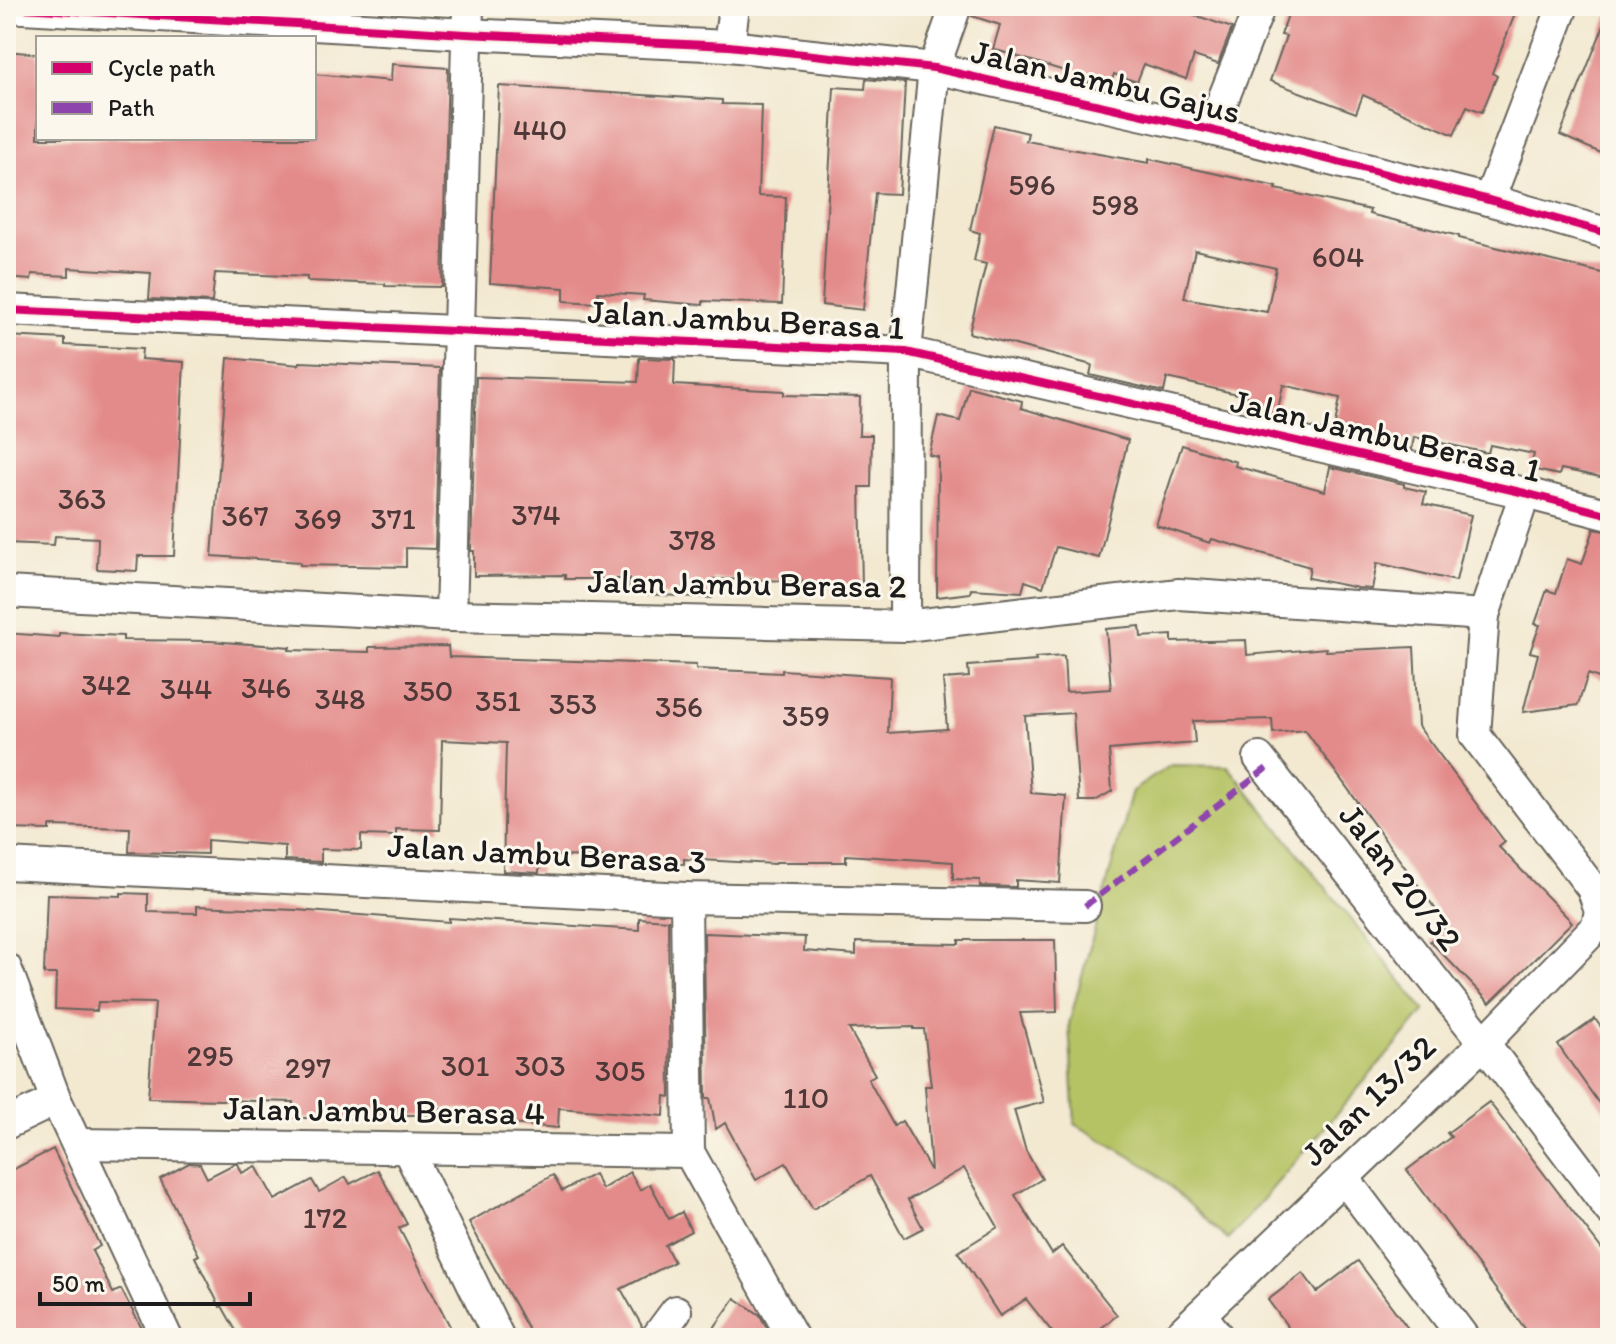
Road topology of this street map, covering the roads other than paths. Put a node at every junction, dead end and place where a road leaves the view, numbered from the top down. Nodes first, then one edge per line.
1 (734, 6) edge
2 (956, 6) edge
3 (1260, 6) edge
4 (1563, 6) edge
5 (6, 7) edge
6 (467, 20) edge
7 (729, 46) junction
8 (934, 68) junction
9 (1211, 130) junction
10 (1489, 200) junction
11 (1610, 234) edge
12 (6, 310) edge
13 (460, 331) junction
14 (906, 352) junction
15 (1525, 493) junction
16 (1610, 515) edge
17 (6, 592) edge
18 (1484, 615) junction
19 (451, 616) junction
20 (905, 626) junction
21 (1259, 758) dead end
22 (6, 864) edge
23 (686, 898) junction
24 (1085, 906) dead end
25 (6, 968) edge
26 (1484, 1043) junction
27 (56, 1100) junction
28 (6, 1124) edge
29 (78, 1144) junction
30 (407, 1148) junction
31 (689, 1152) junction
32 (1343, 1177) junction
33 (1610, 1210) edge
34 (676, 1311) dead end
35 (1201, 1314) junction
36 (167, 1338) edge
37 (499, 1338) edge
38 (656, 1338) edge
39 (793, 1338) edge
40 (1176, 1338) edge
41 (1219, 1338) edge
42 (1464, 1338) edge

1 - 7 street
2 - 8 street
3 - 9 street
4 - 10 street
5 - 6 street, Jalan Jambu Gajus
6 - 7 street, Jalan Jambu Gajus
6 - 13 street
7 - 8 street, Jalan Jambu Gajus
8 - 9 street, Jalan Jambu Gajus
8 - 14 street
9 - 10 street, Jalan Jambu Gajus
10 - 11 street, Jalan Jambu Gajus
12 - 13 street, Jalan Jambu Berasa 1
13 - 14 street, Jalan Jambu Berasa 1
13 - 19 street
14 - 15 street, Jalan Jambu Berasa 1
14 - 20 street
15 - 16 street, Jalan Jambu Berasa 1
15 - 18 street
17 - 19 street, Jalan Jambu Berasa 2
18 - 20 street, Jalan Jambu Berasa 2
18 - 26 street, Jalan 13/32
19 - 20 street, Jalan Jambu Berasa 2
21 - 26 street, Jalan 20/32
22 - 23 street, Jalan Jambu Berasa 3
23 - 24 street, Jalan Jambu Berasa 3
23 - 31 street
25 - 27 street
26 - 32 street, Jalan 13/32
26 - 33 street, Jalan 20/32
27 - 28 street
27 - 29 street
29 - 30 street, Jalan Jambu Berasa 4
29 - 36 street
30 - 31 street, Jalan Jambu Berasa 4
30 - 37 street
31 - 39 street
32 - 35 street, Jalan 13/32
32 - 42 street
34 - 38 street
35 - 40 street, Jalan 13/32
35 - 41 street

